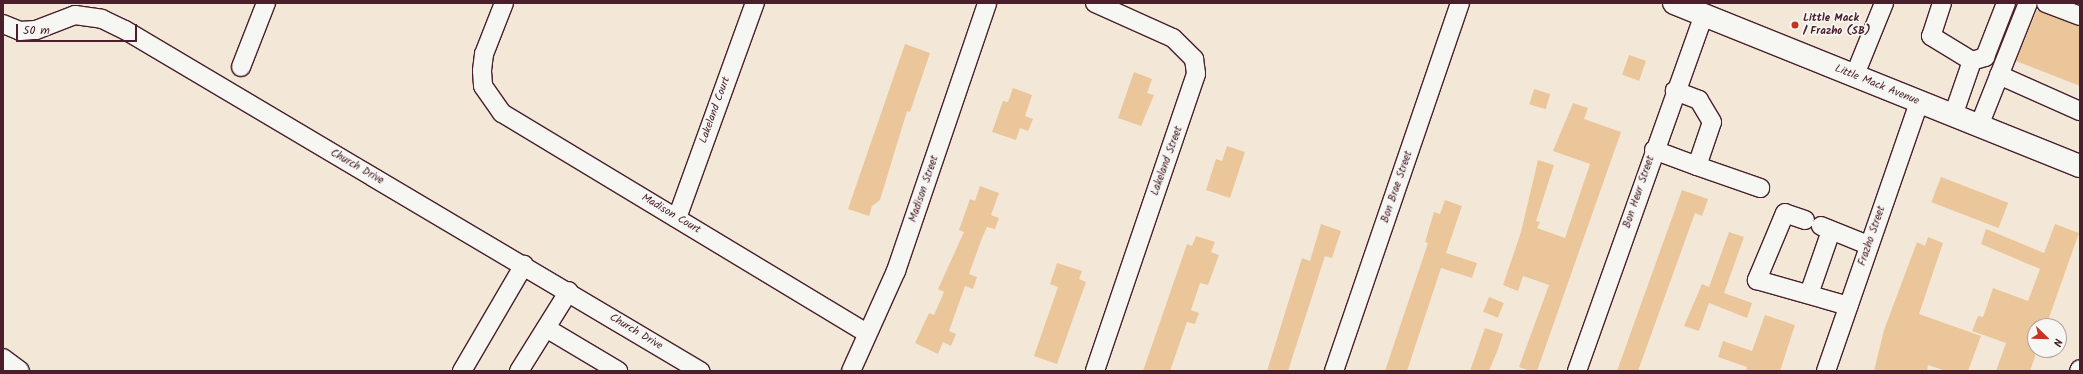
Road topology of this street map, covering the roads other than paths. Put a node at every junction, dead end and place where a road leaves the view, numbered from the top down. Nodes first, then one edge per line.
1 (266, 3) edge
2 (504, 3) edge
3 (755, 3) edge
4 (987, 3) edge
5 (1095, 3) edge
6 (1460, 3) edge
7 (1674, 3) edge
8 (1884, 3) edge
9 (1942, 3) edge
10 (2006, 3) edge
11 (2028, 3) edge
12 (2046, 3) edge
13 (1704, 15) junction
14 (2080, 16) edge
15 (3, 24) edge
16 (1972, 61) junction
17 (241, 67) dead end
18 (1999, 75) junction
19 (1854, 77) junction
20 (1675, 91) junction
21 (1919, 102) junction
22 (2080, 111) edge
23 (1953, 116) junction
24 (1979, 126) junction
25 (1654, 150) junction
26 (1697, 166) junction
27 (2080, 166) edge
28 (1760, 188) dead end
29 (677, 218) junction
30 (1819, 226) junction
31 (1868, 245) junction
32 (524, 265) junction
33 (569, 291) junction
34 (1809, 294) junction
35 (1848, 306) junction
36 (546, 328) junction
37 (867, 334) junction
38 (3, 358) edge
39 (20, 371) edge
40 (462, 371) edge
41 (519, 371) edge
42 (618, 371) edge
43 (700, 371) edge
44 (851, 371) edge
45 (1096, 371) edge
46 (1334, 371) edge
47 (1577, 371) edge
48 (1826, 371) edge

1 - 17 street
2 - 29 street, Madison Court
3 - 29 street, Lakeland Court
4 - 37 street, Madison Street
5 - 45 street, Lakeland Street
6 - 46 street, Bon Brae Street
7 - 13 main road, Little Mack Avenue
8 - 19 street
9 - 16 street
10 - 16 street
11 - 18 street
12 - 14 street
13 - 19 main road, Little Mack Avenue
13 - 20 street, Bon Heur Street
15 - 32 street, Church Drive
16 - 23 street
18 - 22 street
18 - 24 street
19 - 21 main road, Little Mack Avenue
20 - 25 street, Bon Heur Street
20 - 26 street
21 - 23 main road, Little Mack Avenue
21 - 31 street, Frazho Street
23 - 24 main road, Little Mack Avenue
24 - 27 main road, Little Mack Avenue
25 - 26 street
25 - 47 street, Bon Heur Street
26 - 28 street
29 - 37 street, Madison Court
30 - 31 street
30 - 34 street
30 - 34 street
31 - 35 street, Frazho Street
32 - 33 street, Church Drive
32 - 40 street
33 - 36 street
33 - 43 street, Church Drive
34 - 35 street
35 - 48 street, Frazho Street
36 - 41 street
36 - 42 street
37 - 44 street, Madison Street
38 - 39 street

